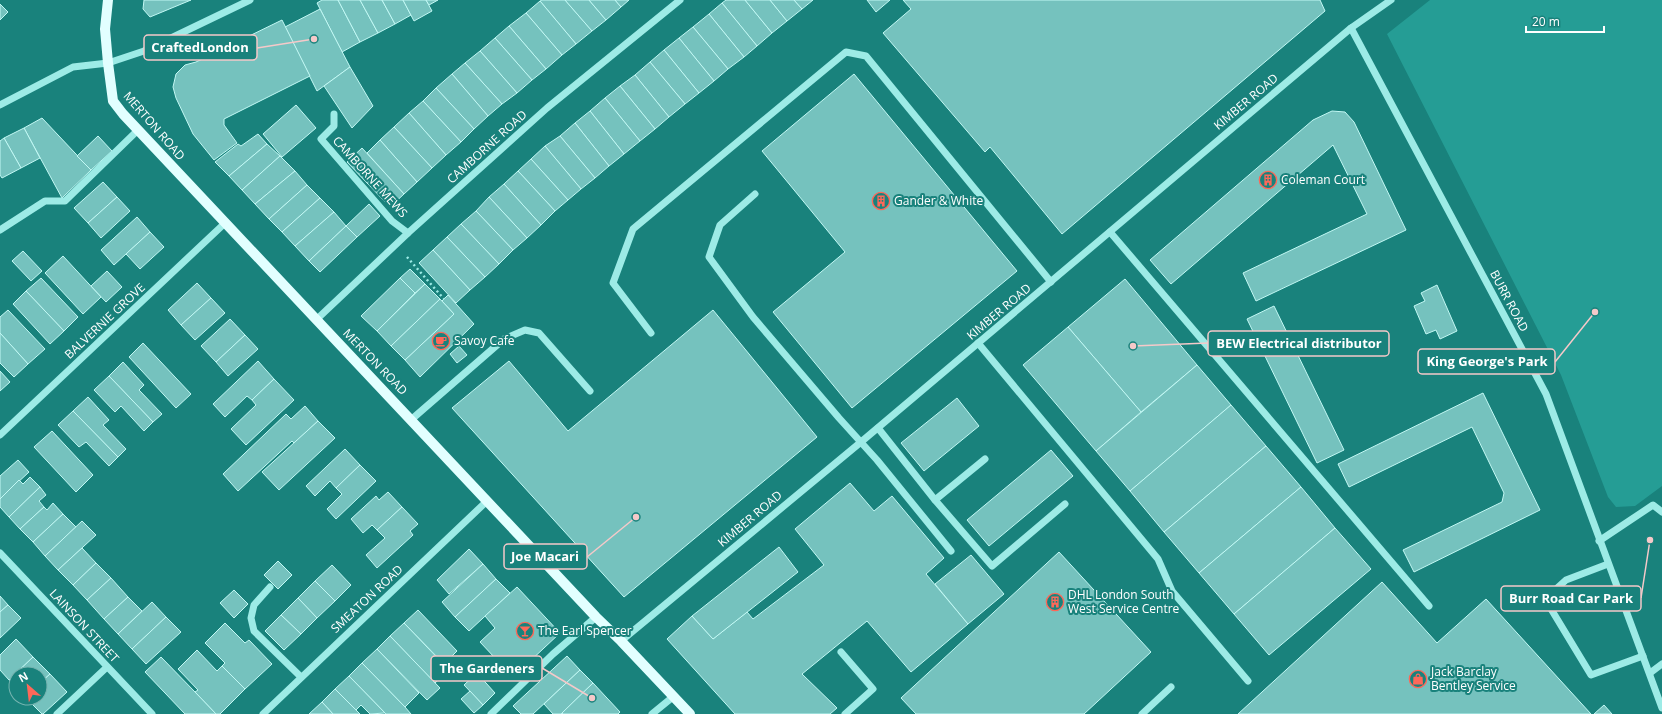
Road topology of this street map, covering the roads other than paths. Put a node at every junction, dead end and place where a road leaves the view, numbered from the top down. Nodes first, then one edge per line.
1 (108, 0) edge
2 (250, 0) edge
3 (680, 0) edge
4 (1391, 0) edge
5 (243, 2) edge
6 (1351, 28) junction
7 (108, 63) junction
8 (0, 105) edge
9 (334, 114) dead end
10 (138, 130) junction
11 (755, 194) dead end
12 (225, 223) junction
13 (0, 230) edge
14 (1110, 232) junction
15 (408, 233) junction
16 (1051, 282) junction
17 (316, 320) junction
18 (652, 333) dead end
19 (978, 344) junction
20 (590, 391) dead end
21 (412, 419) junction
22 (878, 428) junction
23 (0, 435) edge
24 (861, 442) junction
25 (985, 459) dead end
26 (935, 500) junction
27 (487, 501) junction
28 (1065, 504) dead end
29 (1662, 512) edge
30 (1599, 541) junction
31 (951, 550) dead end
32 (0, 553) edge
33 (1608, 564) junction
34 (270, 587) dead end
35 (1429, 606) dead end
36 (596, 617) junction
37 (621, 641) junction
38 (841, 652) dead end
39 (1643, 656) junction
40 (1662, 664) edge
41 (107, 667) junction
42 (1650, 673) junction
43 (301, 677) junction
44 (1248, 681) dead end
45 (1171, 687) dead end
46 (674, 696) junction
47 (1662, 708) edge
48 (57, 714) edge
49 (152, 714) edge
50 (263, 714) edge
51 (491, 714) edge
52 (652, 714) edge
53 (690, 714) edge
54 (845, 714) edge
55 (1142, 714) edge

1 - 7 main road, MERTON ROAD
2 - 5 street
3 - 15 street, CAMBORNE ROAD
4 - 6 street, KIMBER ROAD
5 - 7 street
6 - 14 street, KIMBER ROAD
6 - 30 street, BURR ROAD
7 - 8 street
7 - 10 main road, MERTON ROAD
9 - 15 street, CAMBORNE MEWS
10 - 12 main road, MERTON ROAD
10 - 13 street
11 - 24 street
12 - 17 main road, MERTON ROAD
12 - 23 street, BALVERNIE GROVE
14 - 16 street, KIMBER ROAD
14 - 35 street
15 - 17 street, CAMBORNE ROAD
16 - 18 street
16 - 19 street, KIMBER ROAD
17 - 21 main road, MERTON ROAD
19 - 22 street, KIMBER ROAD
19 - 44 street
20 - 21 street
21 - 27 main road, MERTON ROAD
22 - 24 street, KIMBER ROAD
22 - 26 street
24 - 31 street
24 - 37 street, KIMBER ROAD
25 - 26 street
26 - 28 street
27 - 36 main road, MERTON ROAD
27 - 43 street, SMEATON ROAD
29 - 30 street
30 - 33 street, BURR ROAD
32 - 41 street, LAINSON STREET
33 - 39 street, BURR ROAD
33 - 39 street
34 - 43 street
36 - 37 main road, MERTON ROAD
36 - 51 street
37 - 46 main road, MERTON ROAD
38 - 54 street
39 - 42 street, BURR ROAD
40 - 42 street
41 - 48 street
41 - 49 street, LAINSON STREET
42 - 47 street, BURR ROAD
43 - 50 street, SMEATON ROAD
45 - 55 street
46 - 52 street
46 - 53 main road, MERTON ROAD

